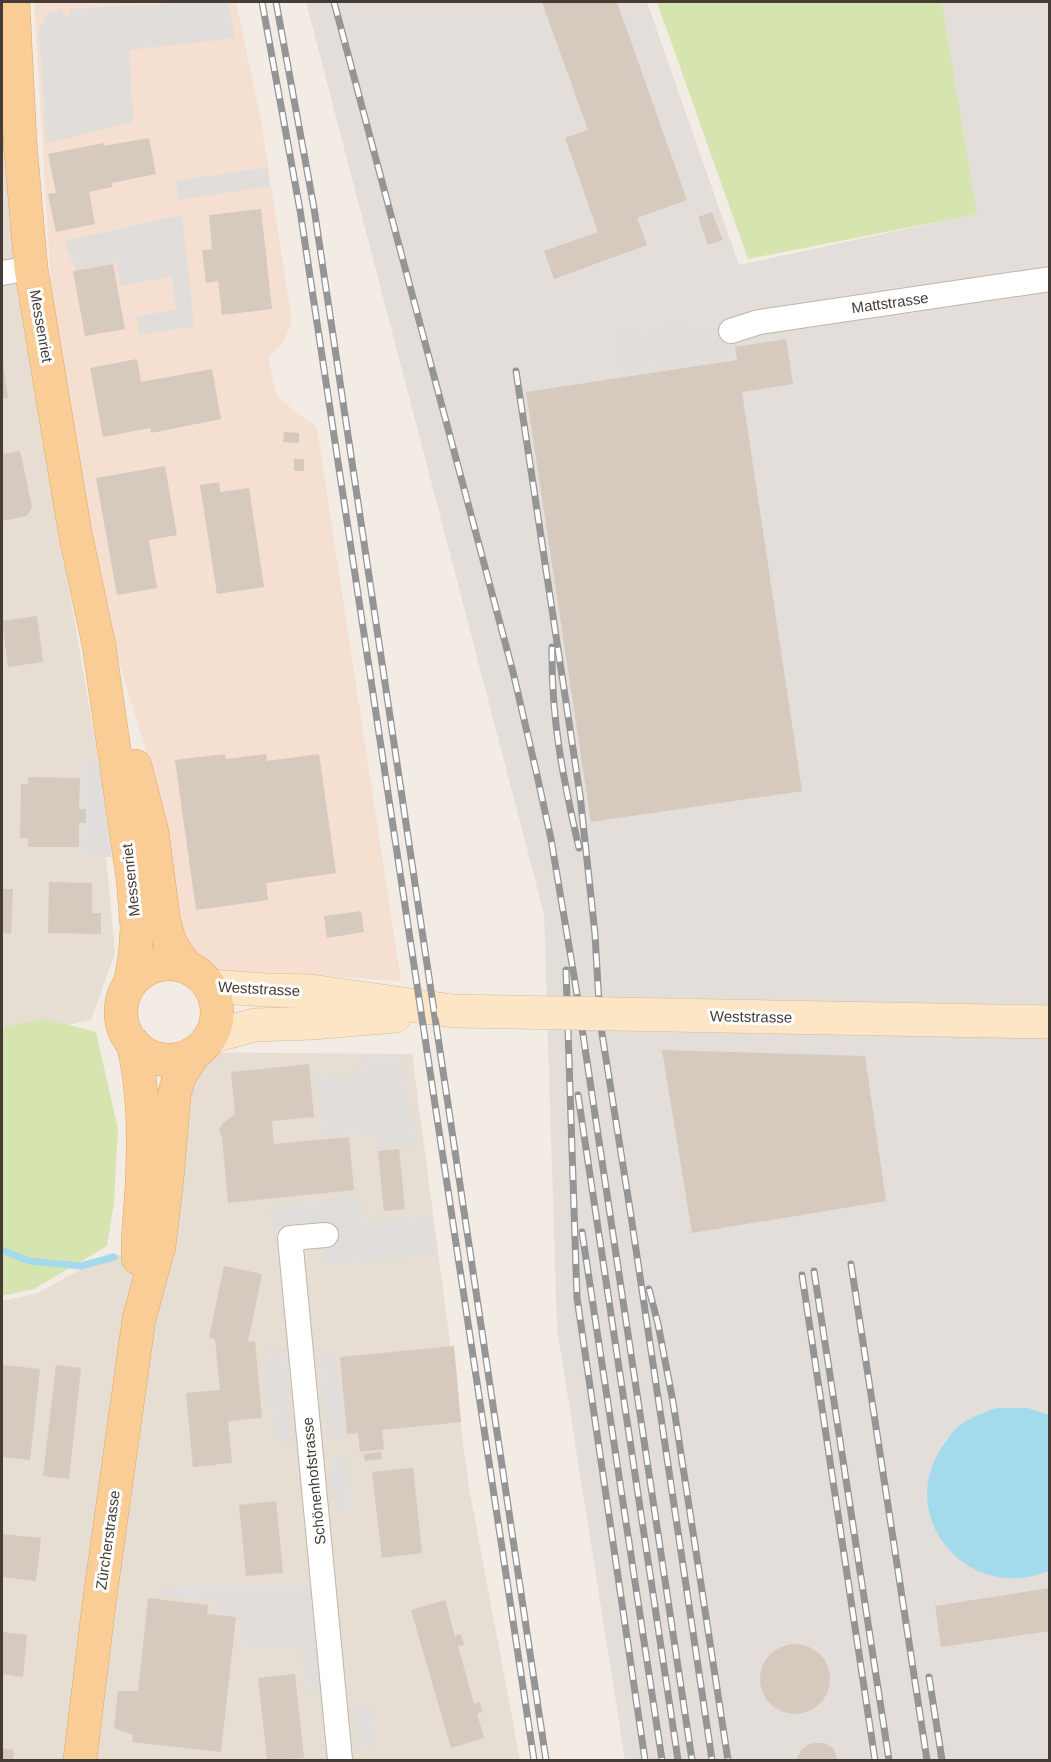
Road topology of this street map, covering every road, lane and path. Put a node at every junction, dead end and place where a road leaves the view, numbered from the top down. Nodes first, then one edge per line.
1 (13, 2) edge
2 (16, 271) edge
3 (1050, 279) edge
4 (731, 331) dead end
5 (127, 773) junction
6 (198, 976) junction
7 (130, 984) junction
8 (453, 1011) junction
9 (1050, 1022) edge
10 (133, 1043) junction
11 (202, 1045) junction
12 (326, 1235) dead end
13 (139, 1319) junction
14 (80, 1761) edge
15 (340, 1761) edge

1 - 2 main road, Messenriet
2 - 5 main road, Messenriet
3 - 4 street, Mattstrasse
5 - 6 main road, Messenriet
5 - 7 main road, Messenriet
6 - 7 main road
6 - 8 main road, Weststrasse
6 - 11 main road, Messenriet
7 - 10 main road, Messenriet
8 - 9 main road, Weststrasse, bridge
8 - 11 main road, Weststrasse
10 - 11 main road
10 - 13 main road, Zürcherstrasse
11 - 13 main road, Zürcherstrasse
12 - 15 street, Schönenhofstrasse
13 - 14 main road, Zürcherstrasse

